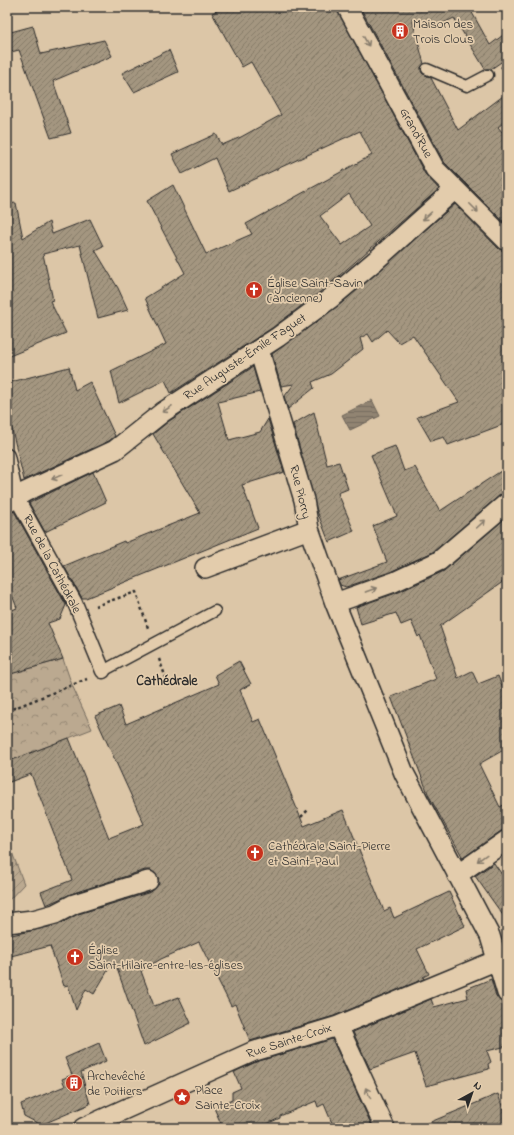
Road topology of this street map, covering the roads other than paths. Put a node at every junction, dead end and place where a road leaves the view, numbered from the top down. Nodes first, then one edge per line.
1 (347, 7) edge
2 (426, 69) dead end
3 (488, 75) dead end
4 (455, 189) junction
5 (507, 241) edge
6 (259, 350) junction
7 (7, 456) edge
8 (12, 500) edge
9 (507, 503) edge
10 (308, 529) junction
11 (205, 568) dead end
12 (335, 603) junction
13 (215, 611) dead end
14 (103, 671) joint
15 (507, 840) edge
16 (457, 875) junction
17 (148, 881) dead end
18 (7, 923) edge
19 (503, 958) edge
20 (507, 993) edge
21 (338, 1026) junction
22 (83, 1128) edge
23 (385, 1128) edge

1 -> 4 street, Grand'Rue
2 - 3 lane
4 -> 5 street, Grand'Rue
4 -> 6 street, Rue Auguste-Émile Faguet
6 -> 8 street, Rue Auguste-Émile Faguet
6 - 10 street, Rue Piorry
7 - 8 street, Rue de la Cathédrale
8 - 14 street, Rue de la Cathédrale
12 -> 9 street
10 - 11 street, Rue Piorry
10 - 12 street
12 - 16 street
13 - 14 lane
15 -> 16 street
16 - 19 street
17 - 18 street
19 - 20 street
19 - 21 street, Rue Sainte-Croix
21 - 22 street, Rue Sainte-Croix
23 -> 21 street

